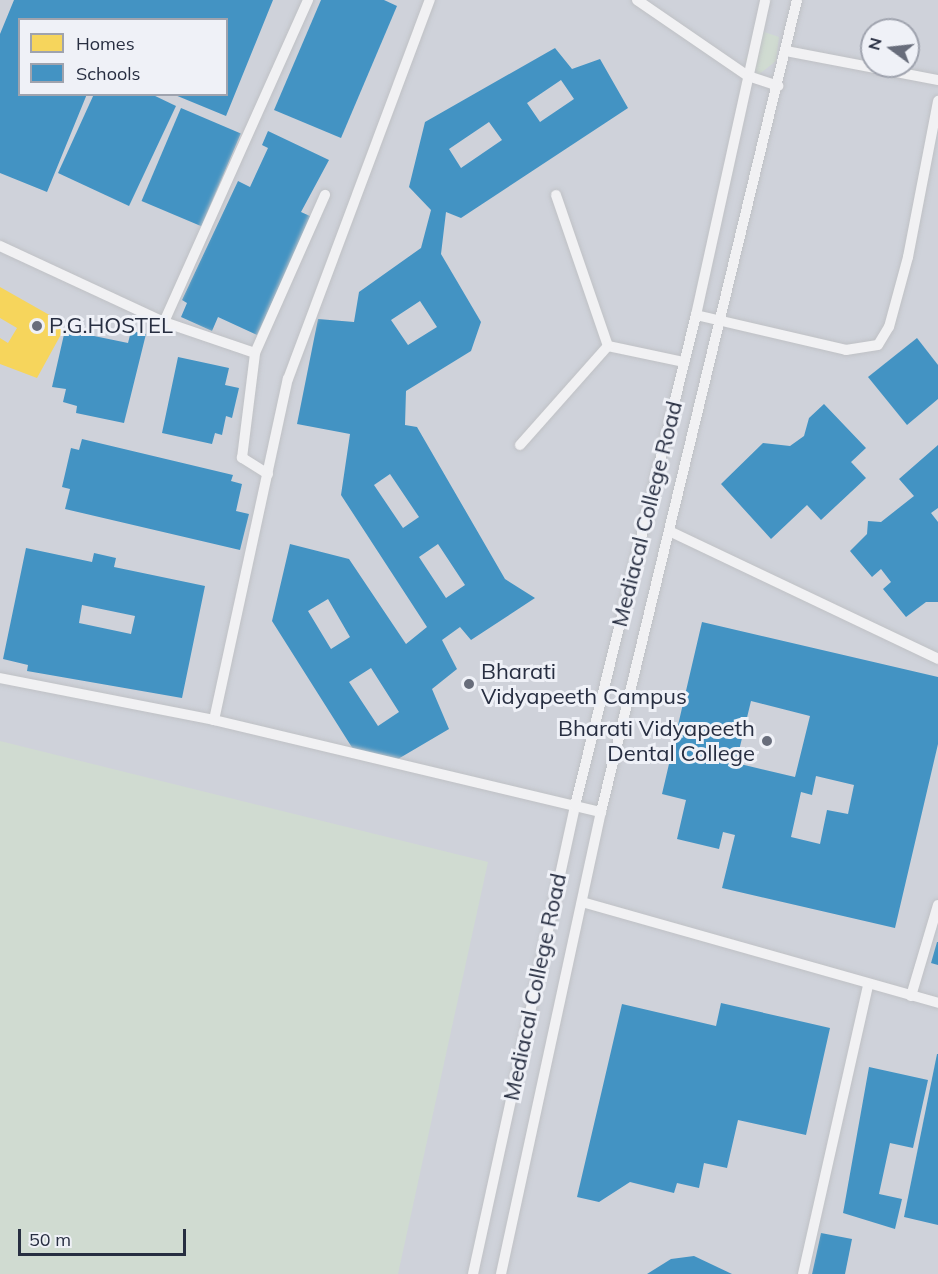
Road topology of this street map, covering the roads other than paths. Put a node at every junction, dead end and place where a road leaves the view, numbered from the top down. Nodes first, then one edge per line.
1 (308, 0) edge
2 (430, 0) edge
3 (637, 0) edge
4 (765, 0) edge
5 (797, 0) edge
6 (786, 51) junction
7 (748, 76) junction
8 (938, 80) edge
9 (778, 86) junction
10 (938, 101) edge
11 (325, 195) dead end
12 (555, 195) dead end
13 (0, 246) edge
14 (696, 315) junction
15 (164, 322) junction
16 (723, 322) junction
17 (608, 346) junction
18 (255, 353) junction
19 (684, 362) junction
20 (520, 445) dead end
21 (268, 474) junction
22 (671, 532) junction
23 (938, 659) edge
24 (0, 678) edge
25 (214, 720) junction
26 (575, 806) junction
27 (601, 812) junction
28 (582, 902) junction
29 (938, 905) edge
30 (868, 985) junction
31 (911, 996) junction
32 (938, 1002) edge
33 (473, 1274) edge
34 (501, 1274) edge
35 (803, 1274) edge

1 - 15 lane
2 - 21 lane
3 - 7 lane
4 - 7 lane, Mediacal College Road
5 - 6 lane
6 - 8 lane
6 - 9 lane
7 - 9 lane
7 - 14 lane, Mediacal College Road
9 - 16 lane
10 - 16 lane
11 - 18 lane
12 - 17 lane
13 - 15 lane
14 - 16 lane
14 - 19 lane, Mediacal College Road
15 - 18 lane
16 - 22 lane
17 - 19 lane
17 - 20 lane
18 - 21 lane
19 - 26 lane, Mediacal College Road
21 - 25 lane
22 - 23 lane
22 - 27 lane
24 - 25 lane
25 - 26 lane
26 - 27 lane
26 - 33 lane, Mediacal College Road
27 - 28 lane
28 - 30 lane
28 - 34 lane
29 - 31 lane
30 - 31 lane
30 - 35 lane
31 - 32 lane

